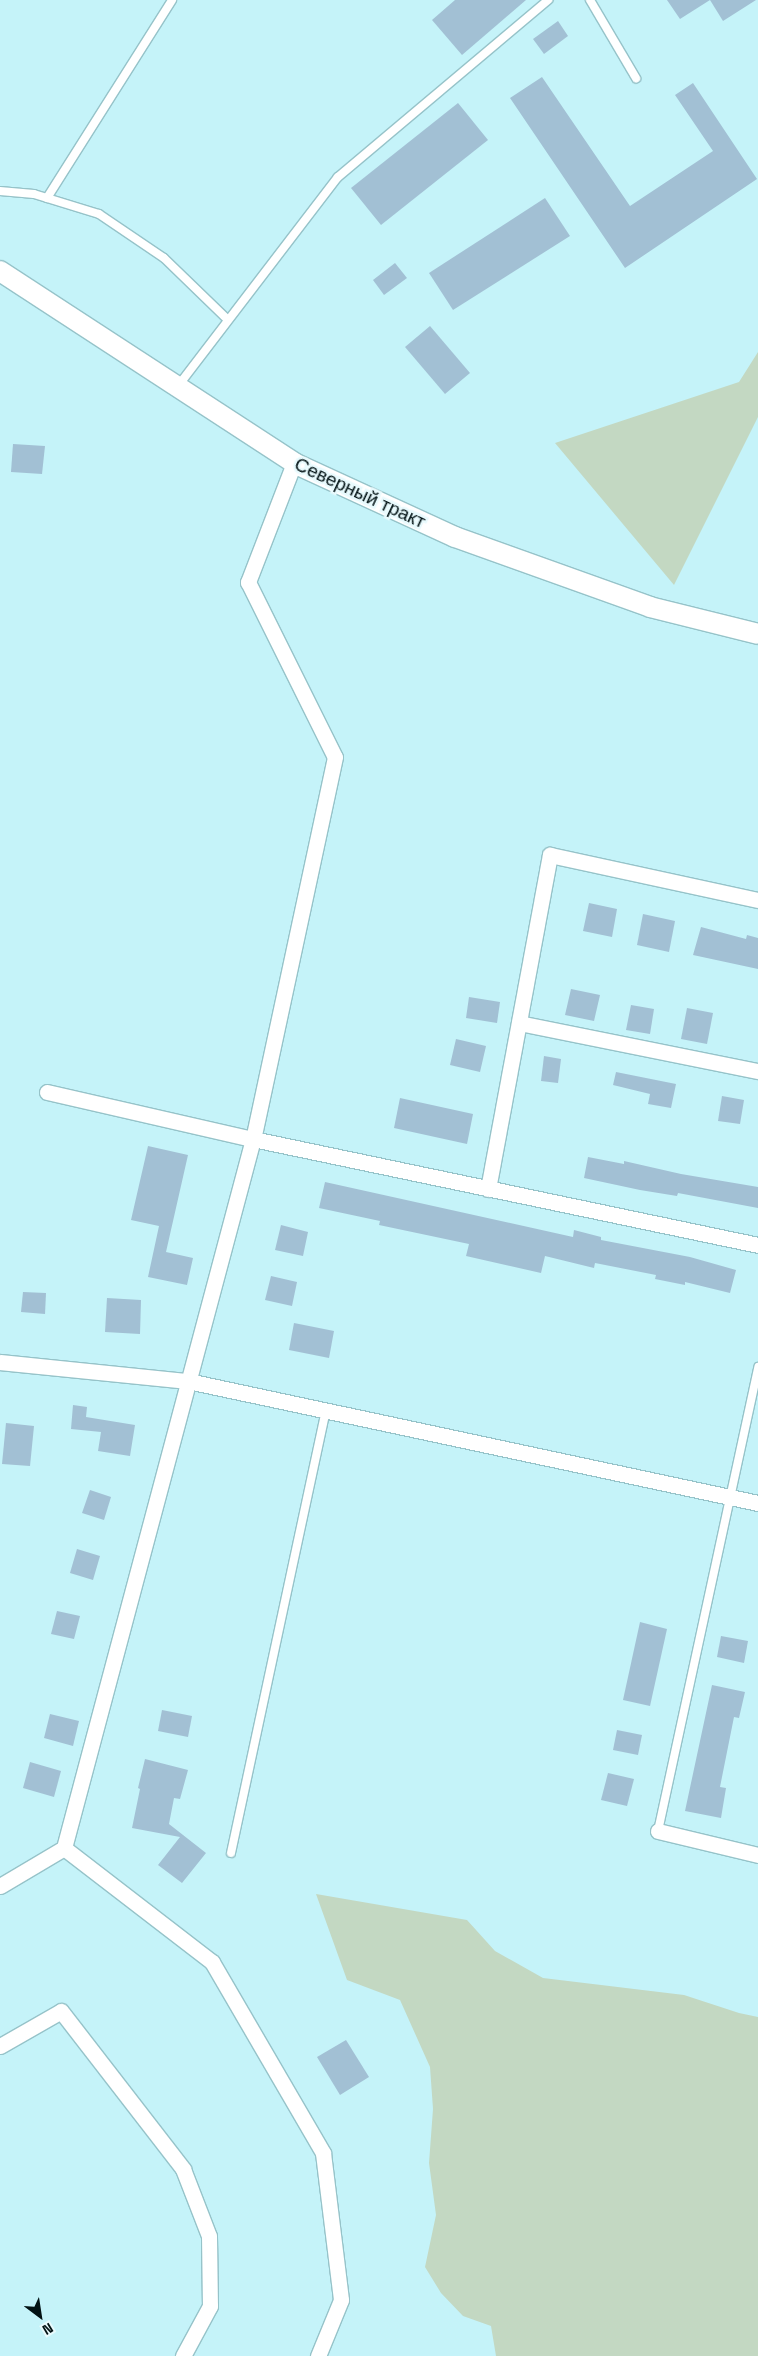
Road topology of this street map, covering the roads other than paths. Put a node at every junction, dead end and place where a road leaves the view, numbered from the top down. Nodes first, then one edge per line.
1 (172, 0) edge
2 (548, 0) edge
3 (590, 0) edge
4 (636, 78) dead end
5 (0, 191) edge
6 (47, 198) junction
7 (0, 271) edge
8 (228, 320) junction
9 (176, 387) junction
10 (294, 463) junction
11 (758, 634) edge
12 (758, 900) edge
13 (519, 1023) junction
14 (758, 1071) edge
15 (47, 1092) dead end
16 (253, 1139) junction
17 (488, 1189) junction
18 (758, 1245) edge
19 (0, 1362) edge
20 (758, 1367) edge
21 (188, 1381) junction
22 (326, 1410) junction
23 (730, 1497) junction
24 (758, 1503) edge
25 (658, 1831) joint
26 (64, 1848) junction
27 (231, 1854) dead end
28 (758, 1855) edge
29 (0, 1886) edge
30 (0, 2046) edge
31 (183, 2356) edge
32 (318, 2356) edge

1 - 6 lane
2 - 8 lane
3 - 4 lane
5 - 6 lane
6 - 8 lane
7 - 9 main road, Северный тракт
8 - 9 lane
9 - 10 main road, Северный тракт
10 - 11 main road, Северный тракт
10 - 16 street
12 - 13 street
13 - 14 street
13 - 17 street
15 - 16 street
16 - 17 street
16 - 21 street
17 - 18 street
19 - 21 street
20 - 23 lane
21 - 22 street
21 - 26 street
22 - 23 street
22 - 27 lane
23 - 24 street
23 - 25 lane
25 - 28 street
26 - 29 street
26 - 32 street
30 - 31 street

